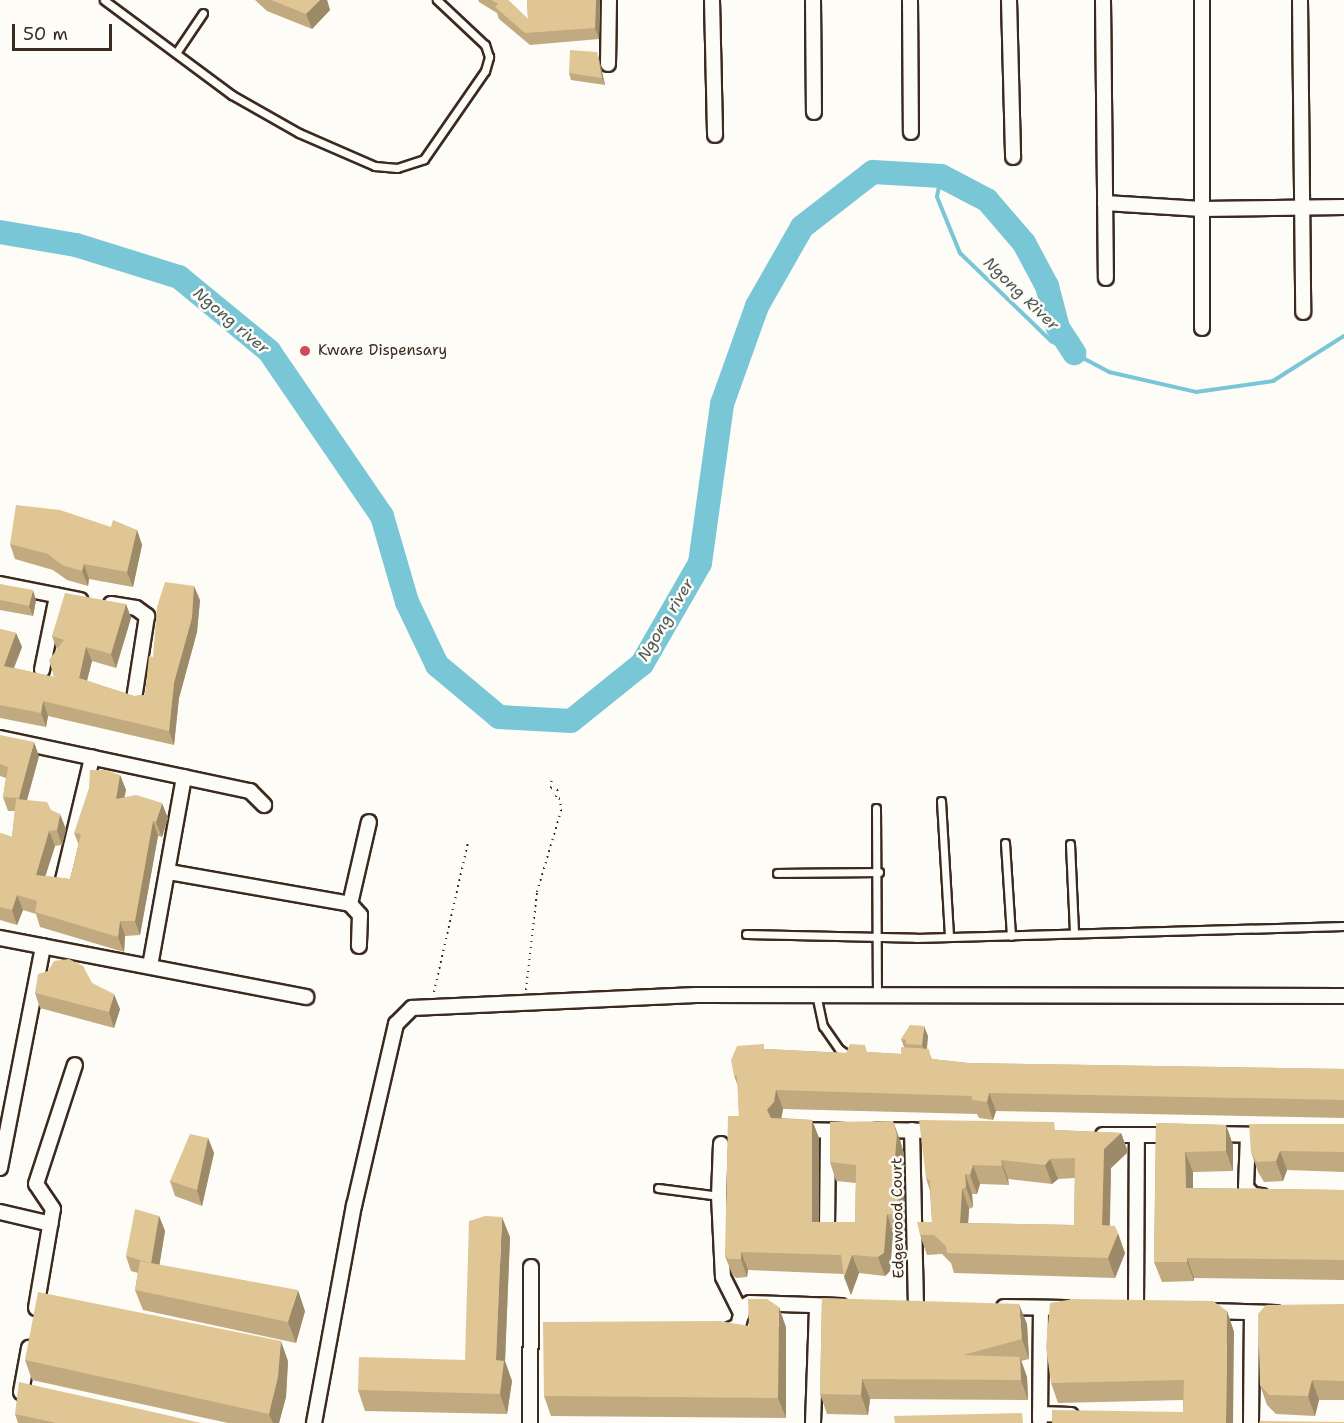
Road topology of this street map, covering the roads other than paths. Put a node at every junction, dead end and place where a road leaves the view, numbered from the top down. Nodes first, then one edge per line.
1 (104, 0) edge
2 (437, 0) edge
3 (609, 0) edge
4 (712, 0) edge
5 (813, 0) edge
6 (910, 0) edge
7 (1009, 0) edge
8 (1103, 0) edge
9 (1202, 0) edge
10 (1300, 0) edge
11 (203, 13) dead end
12 (176, 53) junction
13 (608, 64) dead end
14 (814, 112) dead end
15 (911, 132) dead end
16 (715, 135) dead end
17 (1012, 157) dead end
18 (1105, 203) junction
19 (1344, 207) edge
20 (1302, 208) junction
21 (1202, 209) junction
22 (1106, 278) dead end
23 (1303, 312) dead end
24 (1202, 328) dead end
25 (0, 585) edge
26 (57, 596) junction
27 (42, 670) dead end
28 (134, 699) edge
29 (0, 738) edge
30 (92, 758) junction
31 (184, 777) junction
32 (941, 801) dead end
33 (264, 805) dead end
34 (876, 808) dead end
35 (369, 822) dead end
36 (1005, 843) dead end
37 (1070, 844) dead end
38 (169, 872) junction
39 (879, 872) junction
40 (777, 873) dead end
41 (62, 884) edge
42 (350, 904) junction
43 (1344, 926) edge
44 (1074, 933) junction
45 (746, 934) dead end
46 (1011, 936) junction
47 (878, 937) junction
48 (949, 937) junction
49 (0, 938) edge
50 (43, 946) junction
51 (359, 946) dead end
52 (150, 966) junction
53 (816, 994) junction
54 (877, 996) junction
55 (1344, 996) edge
56 (306, 997) dead end
57 (863, 1058) edge
58 (75, 1065) dead end
59 (783, 1129) edge
60 (912, 1130) junction
61 (828, 1131) junction
62 (955, 1131) edge
63 (1088, 1134) edge
64 (1248, 1135) junction
65 (1278, 1135) edge
66 (1137, 1136) junction
67 (721, 1144) dead end
68 (0, 1168) edge
69 (658, 1188) dead end
70 (718, 1196) junction
71 (1277, 1196) edge
72 (0, 1212) edge
73 (51, 1224) junction
74 (827, 1229) edge
75 (531, 1267) dead end
76 (916, 1304) edge
77 (817, 1306) junction
78 (853, 1306) edge
79 (987, 1307) edge
80 (1041, 1308) junction
81 (1077, 1308) edge
82 (1135, 1308) edge
83 (1190, 1310) edge
84 (1286, 1312) edge
85 (1252, 1313) junction
86 (742, 1314) junction
87 (707, 1334) edge
88 (44, 1397) edge
89 (1084, 1416) edge
90 (1040, 1419) edge
91 (314, 1423) edge
92 (530, 1423) edge
93 (813, 1423) edge
94 (1251, 1423) edge

1 - 12 lane
2 - 12 lane
3 - 13 street
4 - 16 street
5 - 14 street
6 - 15 street
7 - 17 street
8 - 18 street
9 - 21 street
10 - 20 street
11 - 12 lane
18 - 21 street
18 - 22 street
19 - 20 street
20 - 21 street
20 - 23 street
21 - 24 street
25 - 26 street
26 - 27 street
26 - 28 street
29 - 30 street
30 - 31 street
30 - 41 street
31 - 33 street
31 - 38 street
32 - 48 lane
34 - 39 lane
35 - 42 street
36 - 46 lane
37 - 44 lane
38 - 42 street
38 - 52 street
39 - 40 lane
39 - 47 lane
42 - 51 street
43 - 44 lane
44 - 46 lane
45 - 47 lane
46 - 48 lane
47 - 48 lane
47 - 54 lane
49 - 50 street
50 - 52 street
50 - 68 street
52 - 56 street
53 - 54 street
53 - 57 lane
53 - 91 street
54 - 55 street
58 - 73 street
59 - 61 street
60 - 61 street
60 - 62 street
60 - 76 street, Edgewood Court
61 - 74 street
63 - 66 street
64 - 65 street
64 - 66 street
64 - 71 street
66 - 82 street
67 - 70 street
69 - 70 lane
70 - 86 street
72 - 73 street
73 - 88 street
75 - 92 street
77 - 78 street
77 - 86 street
77 - 93 street
79 - 80 street
80 - 81 street
80 - 90 street
83 - 85 street
84 - 85 street
85 - 94 street
86 - 87 street
89 - 90 street

